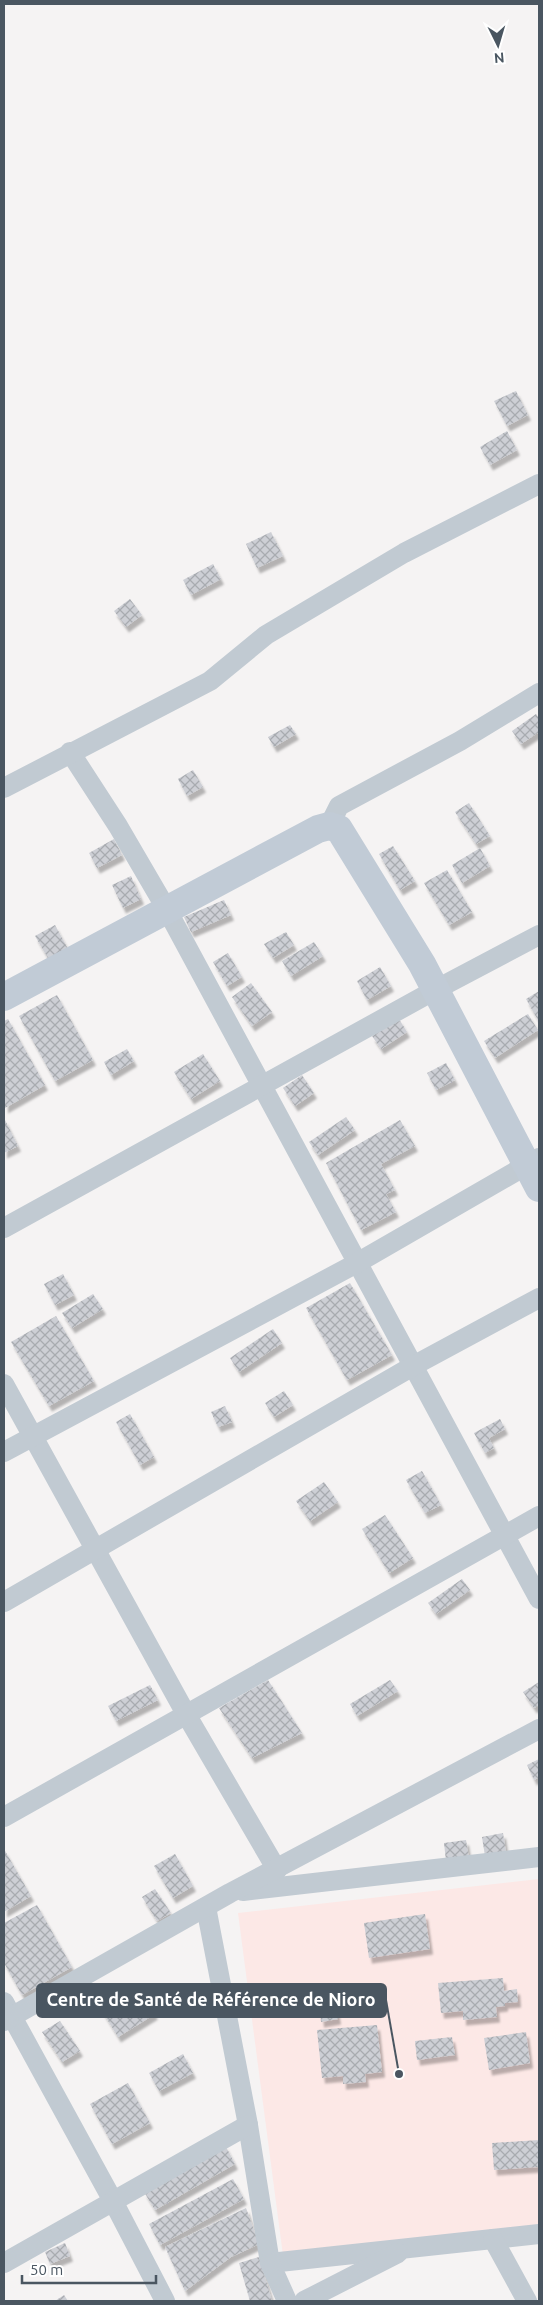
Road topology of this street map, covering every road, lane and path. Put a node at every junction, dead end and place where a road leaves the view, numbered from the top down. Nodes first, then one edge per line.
1 (539, 484) edge
2 (539, 693) edge
3 (70, 752) junction
4 (4, 788) edge
5 (329, 826) junction
6 (167, 910) junction
7 (539, 935) edge
8 (435, 990) junction
9 (4, 997) edge
10 (262, 1088) junction
11 (535, 1170) edge
12 (4, 1228) edge
13 (357, 1263) junction
14 (539, 1298) edge
15 (413, 1366) junction
16 (4, 1384) edge
17 (32, 1436) junction
18 (4, 1452) edge
19 (539, 1516) edge
20 (505, 1535) junction
21 (95, 1549) junction
22 (539, 1599) edge
23 (4, 1602) edge
24 (186, 1714) junction
25 (539, 1729) edge
26 (4, 1817) edge
27 (539, 1858) edge
28 (277, 1870) junction
29 (230, 1893) junction
30 (206, 1907) junction
31 (6, 2013) edge
32 (248, 2125) junction
33 (113, 2201) junction
34 (539, 2234) edge
35 (493, 2239) junction
36 (409, 2248) junction
37 (4, 2263) edge
38 (270, 2263) junction
39 (165, 2301) edge
40 (287, 2301) edge
41 (304, 2301) edge
42 (527, 2301) edge

1 - 3 street
2 - 5 street
3 - 4 street
3 - 6 street
5 - 6 street
5 - 8 street
6 - 9 street
6 - 10 street
7 - 8 street
8 - 10 street
8 - 11 street
10 - 12 street
10 - 13 street
11 - 13 street
13 - 15 street
13 - 17 street
14 - 15 street
15 - 20 street
15 - 21 street
16 - 17 street
17 - 18 street
17 - 21 street
19 - 20 street
20 - 22 street
20 - 24 street
21 - 23 street
21 - 24 street
24 - 26 street
24 - 28 street
25 - 28 street
27 - 29 street
28 - 29 street
29 - 30 street
30 - 31 street
30 - 32 street
31 - 33 street
32 - 33 street
32 - 38 street
33 - 37 street
33 - 39 street
34 - 35 street
35 - 36 street
35 - 42 street
36 - 38 street
36 - 41 street
38 - 40 street

